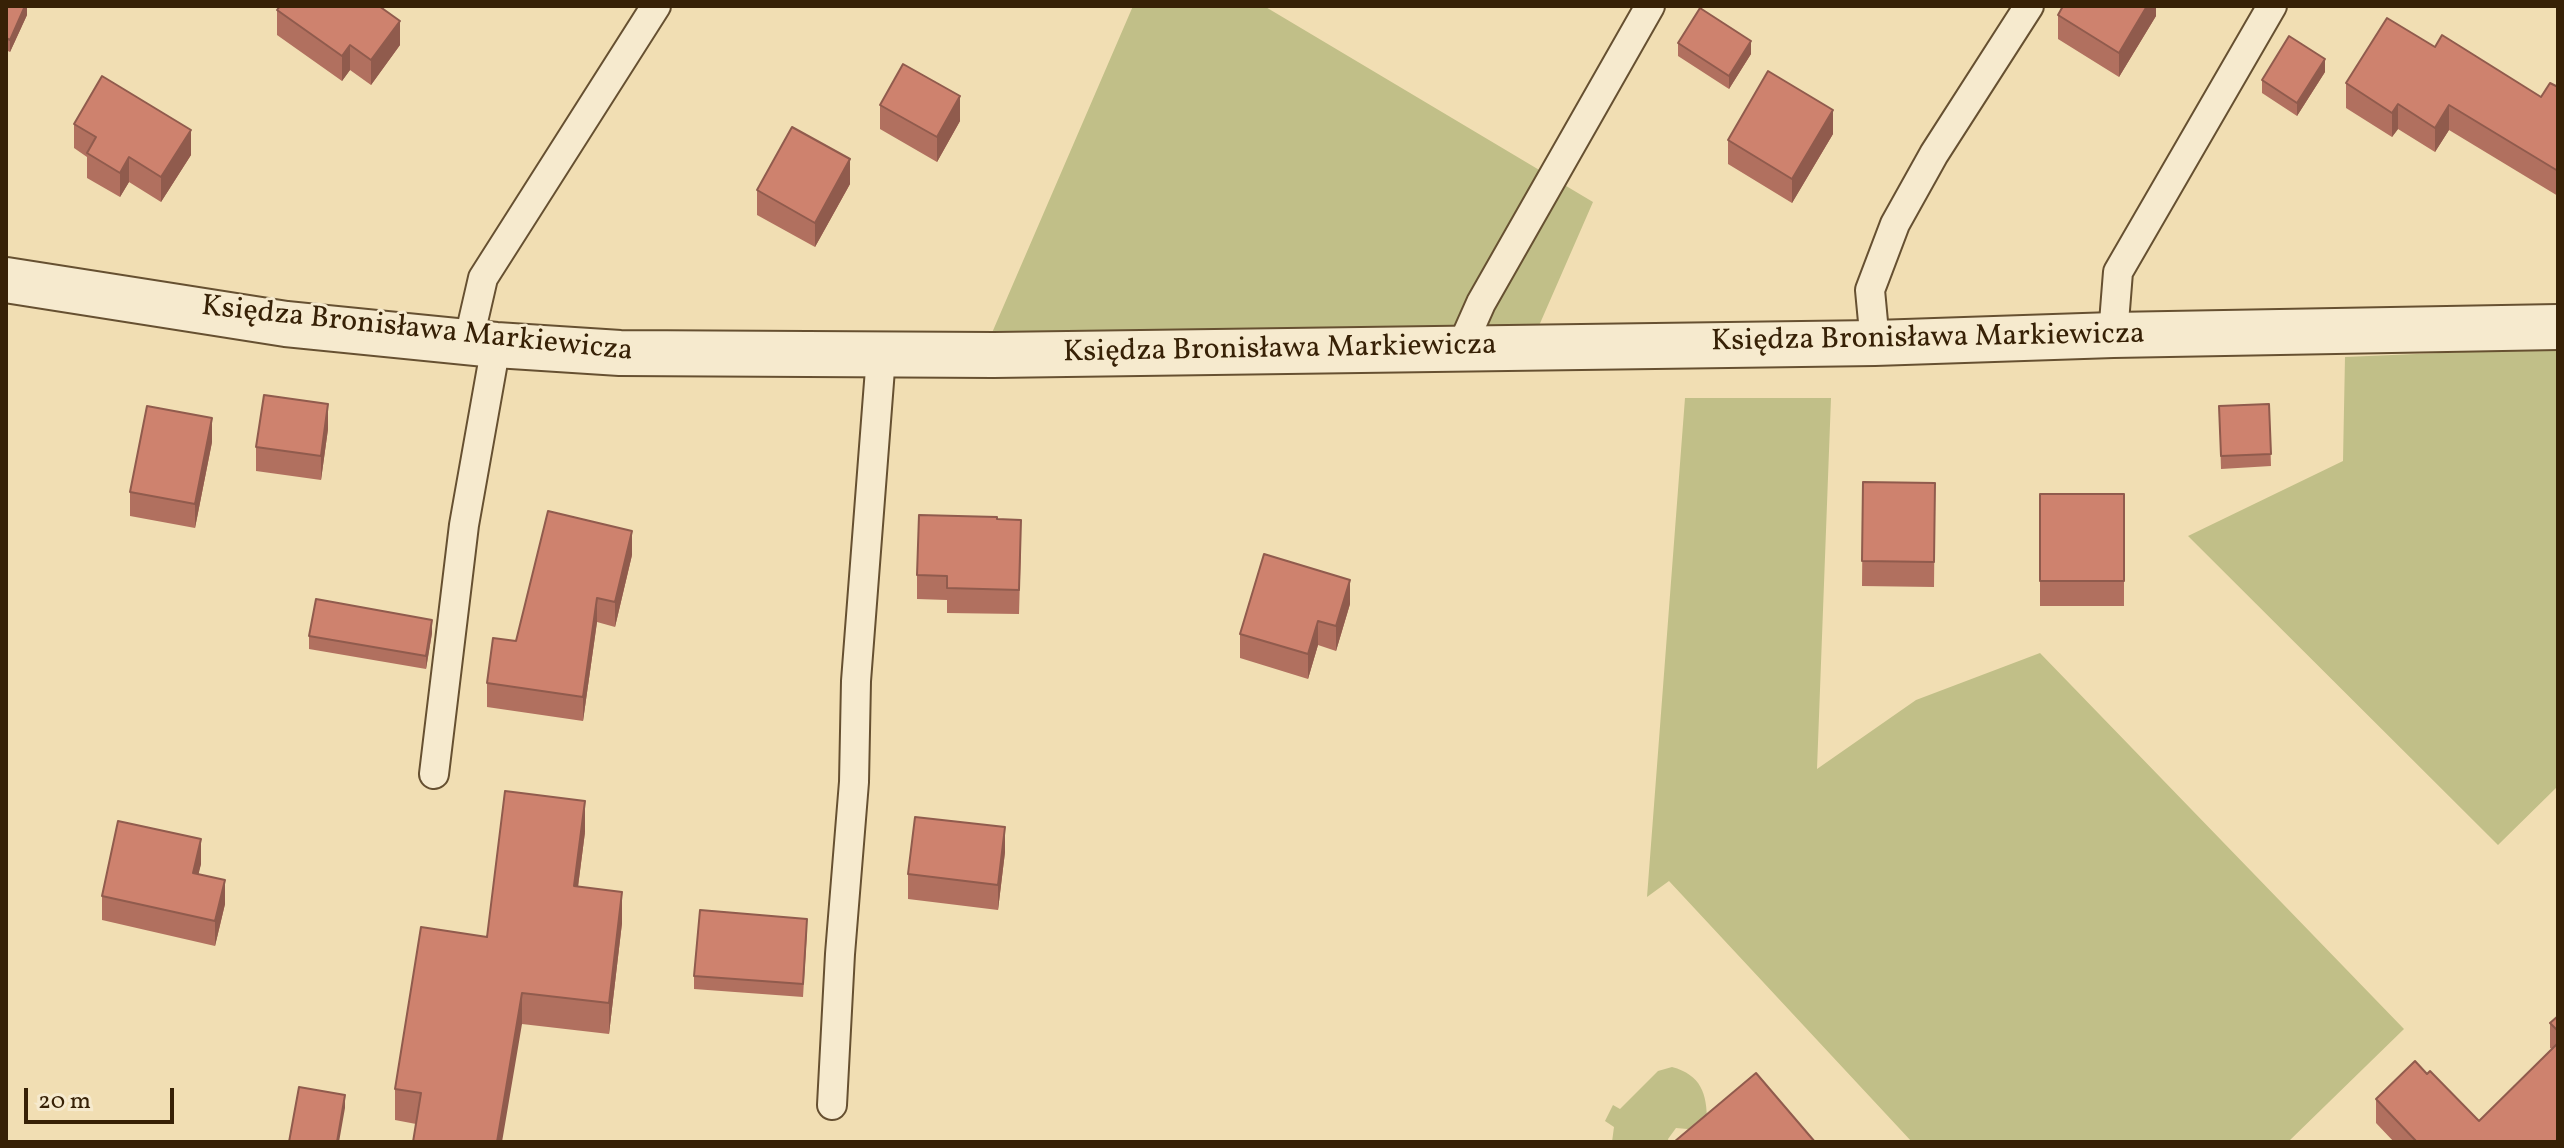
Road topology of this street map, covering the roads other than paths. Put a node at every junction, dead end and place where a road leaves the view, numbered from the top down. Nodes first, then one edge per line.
1 (656, 6) edge
2 (1650, 6) edge
3 (2029, 6) edge
4 (2272, 6) edge
5 (6, 280) edge
6 (2558, 327) edge
7 (2113, 335) junction
8 (1875, 343) junction
9 (482, 344) junction
10 (1461, 348) junction
11 (881, 356) junction
12 (434, 774) dead end
13 (832, 1105) dead end

1 - 9 lane
2 - 10 lane
3 - 8 lane
4 - 7 lane
5 - 9 street, Księdza Bronisława Markiewicza
6 - 7 street, Księdza Bronisława Markiewicza
7 - 8 street, Księdza Bronisława Markiewicza
8 - 10 street, Księdza Bronisława Markiewicza
9 - 11 street, Księdza Bronisława Markiewicza
9 - 12 lane
10 - 11 street, Księdza Bronisława Markiewicza
11 - 13 lane

